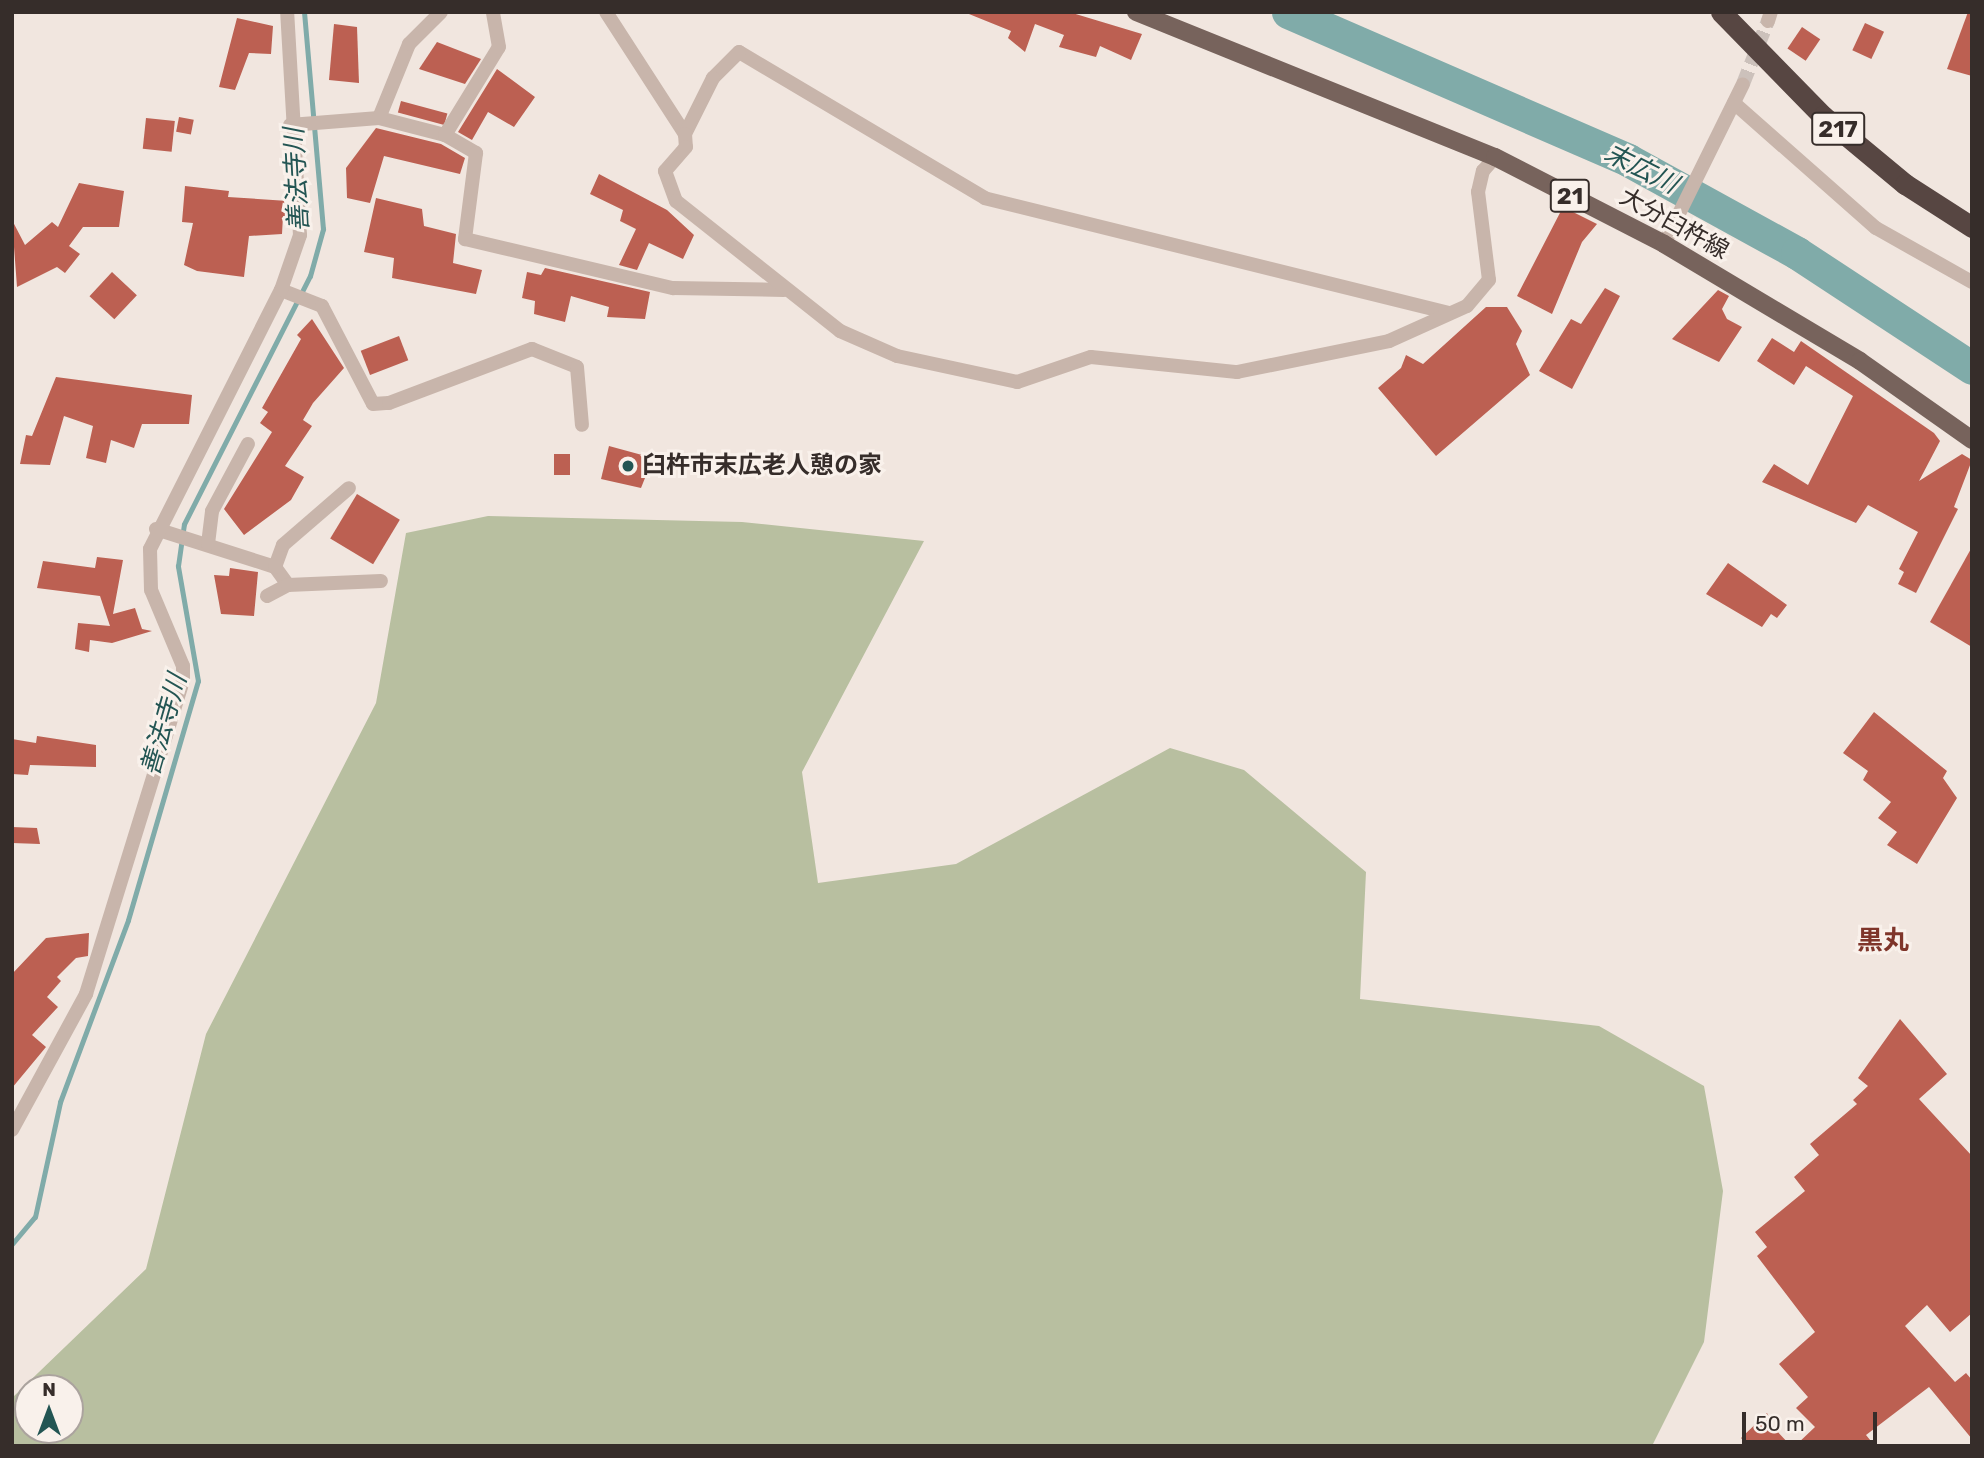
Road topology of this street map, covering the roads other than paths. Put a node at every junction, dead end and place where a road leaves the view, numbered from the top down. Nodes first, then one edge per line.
1 (287, 12) edge
2 (441, 12) edge
3 (493, 12) edge
4 (606, 12) edge
5 (1136, 12) edge
6 (1721, 12) edge
7 (1743, 84) tunnel mouth
8 (1734, 103) junction
9 (379, 118) junction
10 (294, 124) junction
11 (445, 135) junction
12 (685, 135) junction
13 (1495, 157) junction
14 (1972, 228) edge
15 (1664, 244) junction
16 (1972, 282) edge
17 (784, 290) junction
18 (284, 291) junction
19 (1449, 313) junction
20 (582, 425) dead end
21 (1972, 440) edge
22 (248, 444) dead end
23 (349, 488) dead end
24 (162, 531) junction
25 (203, 542) junction
26 (275, 567) junction
27 (381, 581) dead end
28 (288, 585) junction
29 (267, 596) dead end
30 (12, 1130) edge

1 - 10 street
2 - 9 street
3 - 11 street
4 - 12 street
5 - 13 main road, 大分臼杵線 / 21
6 - 14 highway, 217
7 - 8 street
8 - 15 street
8 - 16 street
9 - 10 street
9 - 11 street
10 - 18 street
11 - 17 street
12 - 17 street
12 - 19 street
13 - 15 main road, 大分臼杵線 / 21
13 - 19 street
15 - 21 main road, 大分臼杵線 / 21
17 - 19 street
18 - 20 street
18 - 24 street
22 - 25 street
23 - 26 street
24 - 25 street
24 - 30 street
25 - 26 street
26 - 28 street
27 - 28 street
28 - 29 street

